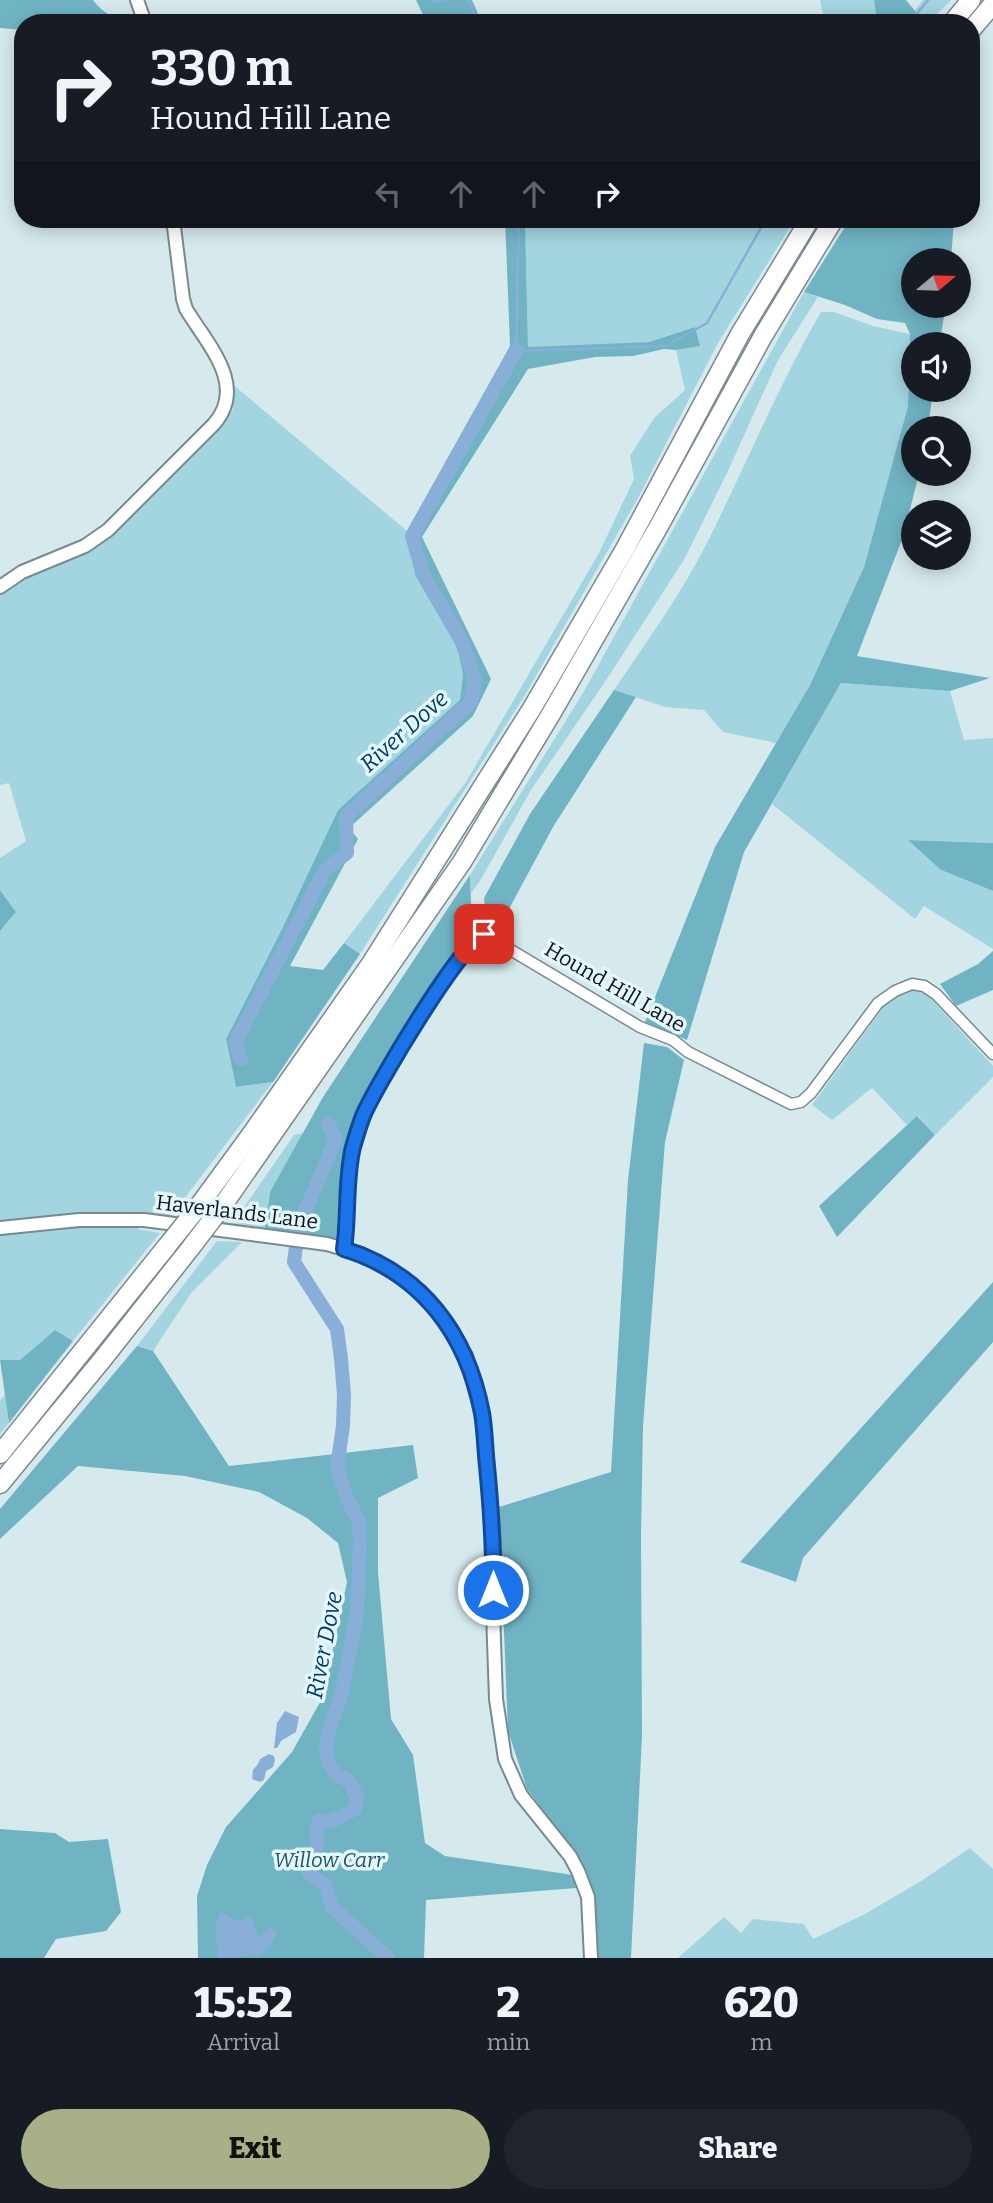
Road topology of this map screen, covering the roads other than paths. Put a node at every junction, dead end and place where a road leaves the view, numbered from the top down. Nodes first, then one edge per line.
1 (971, 0) edge
2 (993, 5) edge
3 (959, 14) edge
4 (980, 20) edge
5 (174, 228) edge
6 (805, 228) edge
7 (829, 228) edge
8 (0, 587) edge
9 (993, 1054) edge
10 (0, 1228) edge
11 (344, 1249) junction
12 (0, 1454) edge
13 (0, 1484) edge
14 (591, 1958) edge

1 - 3 highway
2 - 4 highway
5 - 8 street
6 - 12 highway, bridge
7 - 13 highway, bridge
9 - 11 street, Hound Hill Lane
10 - 11 street, Haverlands Lane
11 - 14 street, Haverlands Lane

